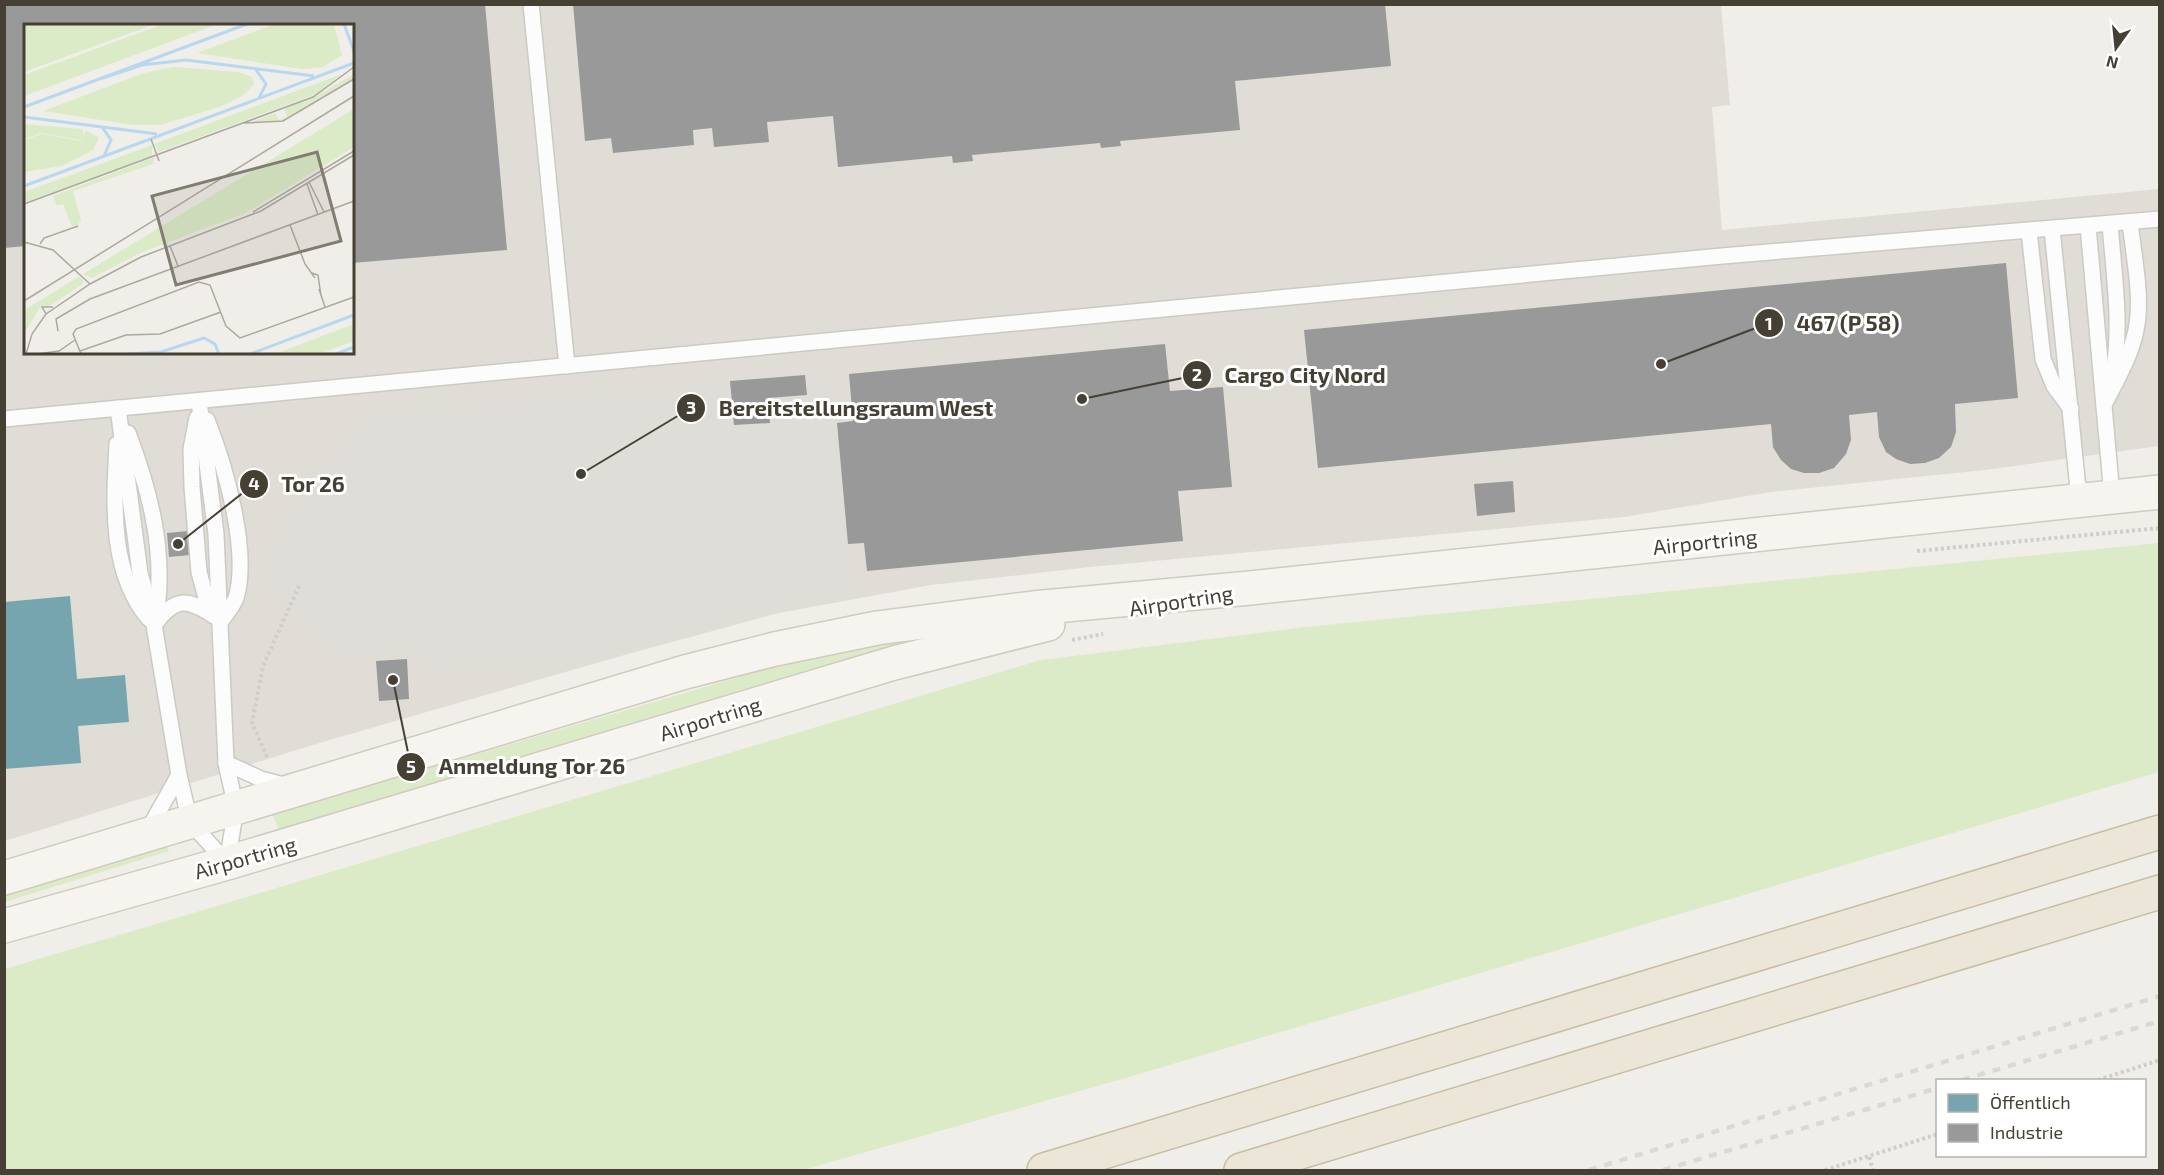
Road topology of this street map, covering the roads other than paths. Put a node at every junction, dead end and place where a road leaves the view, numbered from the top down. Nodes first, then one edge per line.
1 (531, 4) edge
2 (2160, 219) edge
3 (2130, 222) junction
4 (2110, 224) junction
5 (2088, 226) junction
6 (2052, 229) junction
7 (2029, 231) junction
8 (567, 366) junction
9 (199, 401) junction
10 (2104, 405) junction
11 (118, 408) junction
12 (2071, 409) junction
13 (4, 419) edge
14 (2160, 492) edge
15 (2112, 496) junction
16 (2079, 499) junction
17 (1250, 588) junction
18 (221, 621) junction
19 (154, 625) junction
20 (226, 763) junction
21 (179, 775) junction
22 (300, 789) junction
23 (236, 808) junction
24 (190, 822) junction
25 (2160, 832) edge
26 (144, 837) junction
27 (227, 863) junction
28 (4, 878) edge
29 (2160, 892) edge
30 (4, 926) edge
31 (1044, 1170) edge
32 (1241, 1170) edge

1 - 8 lane
2 - 3 lane
3 - 4 lane
3 - 10 lane
4 - 5 lane
4 - 10 lane
5 - 6 lane
5 - 10 lane
6 - 7 lane
6 - 12 lane
7 - 8 lane
7 - 12 lane
8 - 9 lane
9 - 11 lane
9 - 18 lane
9 - 18 lane
10 - 15 lane
11 - 13 lane
11 - 19 lane
11 - 19 lane
12 - 16 lane
14 - 15 street, Airportring
15 - 16 street, Airportring
16 - 17 street, Airportring
17 - 22 street, Airportring
17 - 27 street, Airportring
18 - 19 lane
18 - 20 lane
19 - 21 lane
20 - 22 lane
20 - 23 lane
21 - 24 lane
21 - 26 lane
22 - 23 street, Airportring
23 - 24 street, Airportring
23 - 27 lane
24 - 26 street, Airportring
24 - 27 lane
25 - 31 highway
26 - 28 street, Airportring
27 - 30 street, Airportring
29 - 32 highway

